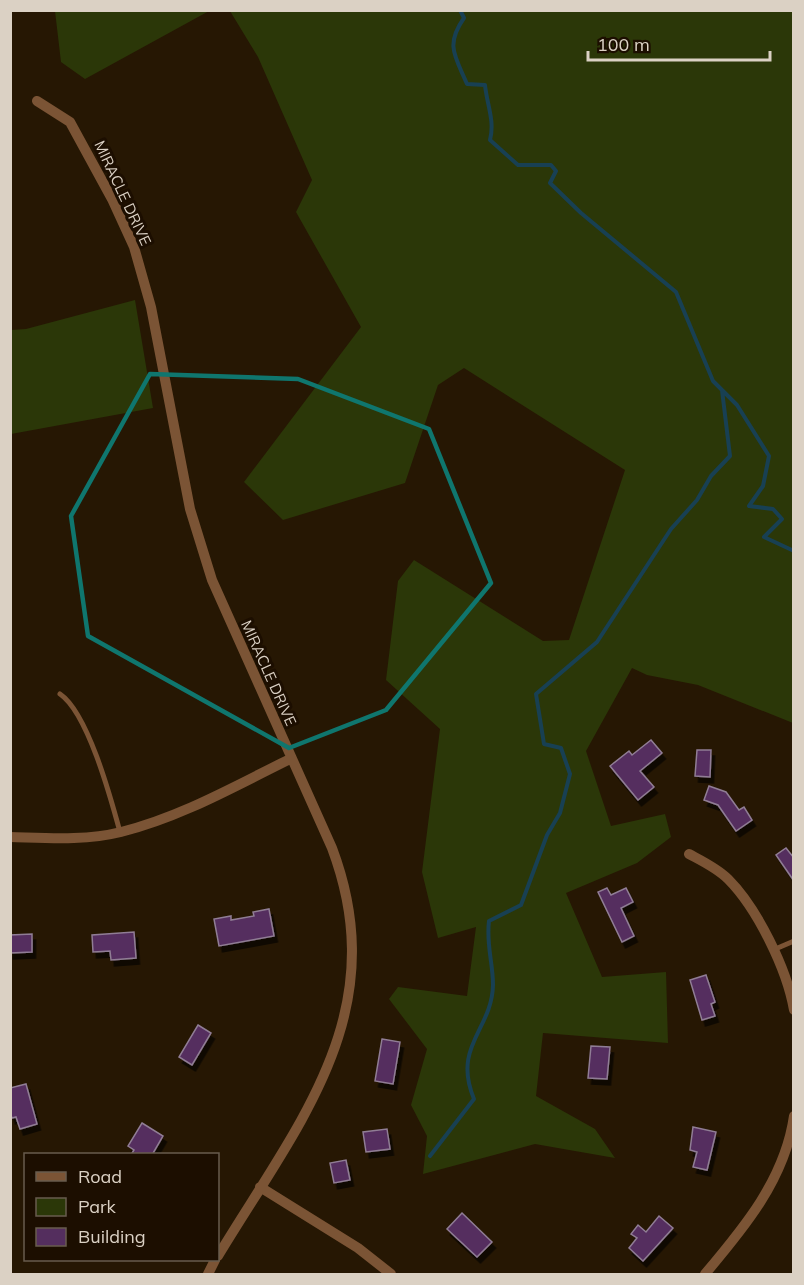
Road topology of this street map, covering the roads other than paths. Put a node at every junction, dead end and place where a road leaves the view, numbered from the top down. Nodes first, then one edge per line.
1 (37, 101) dead end
2 (60, 694) dead end
3 (290, 759) junction
4 (120, 832) junction
5 (10, 837) edge
6 (689, 854) dead end
7 (794, 941) edge
8 (773, 950) junction
9 (791, 990) edge
10 (794, 1010) edge
11 (794, 1116) edge
12 (260, 1187) junction
13 (219, 1254) edge
14 (215, 1261) edge
15 (208, 1275) edge
16 (391, 1275) edge
17 (705, 1275) edge

1 - 3 street, MIRACLE DRIVE
2 - 4 lane
3 - 4 street
3 - 12 street, MIRACLE DRIVE
4 - 5 street
6 - 8 street
7 - 8 lane
8 - 9 street
9 - 10 street
11 - 17 street
12 - 13 street, MIRACLE DRIVE
12 - 16 street
14 - 15 street

